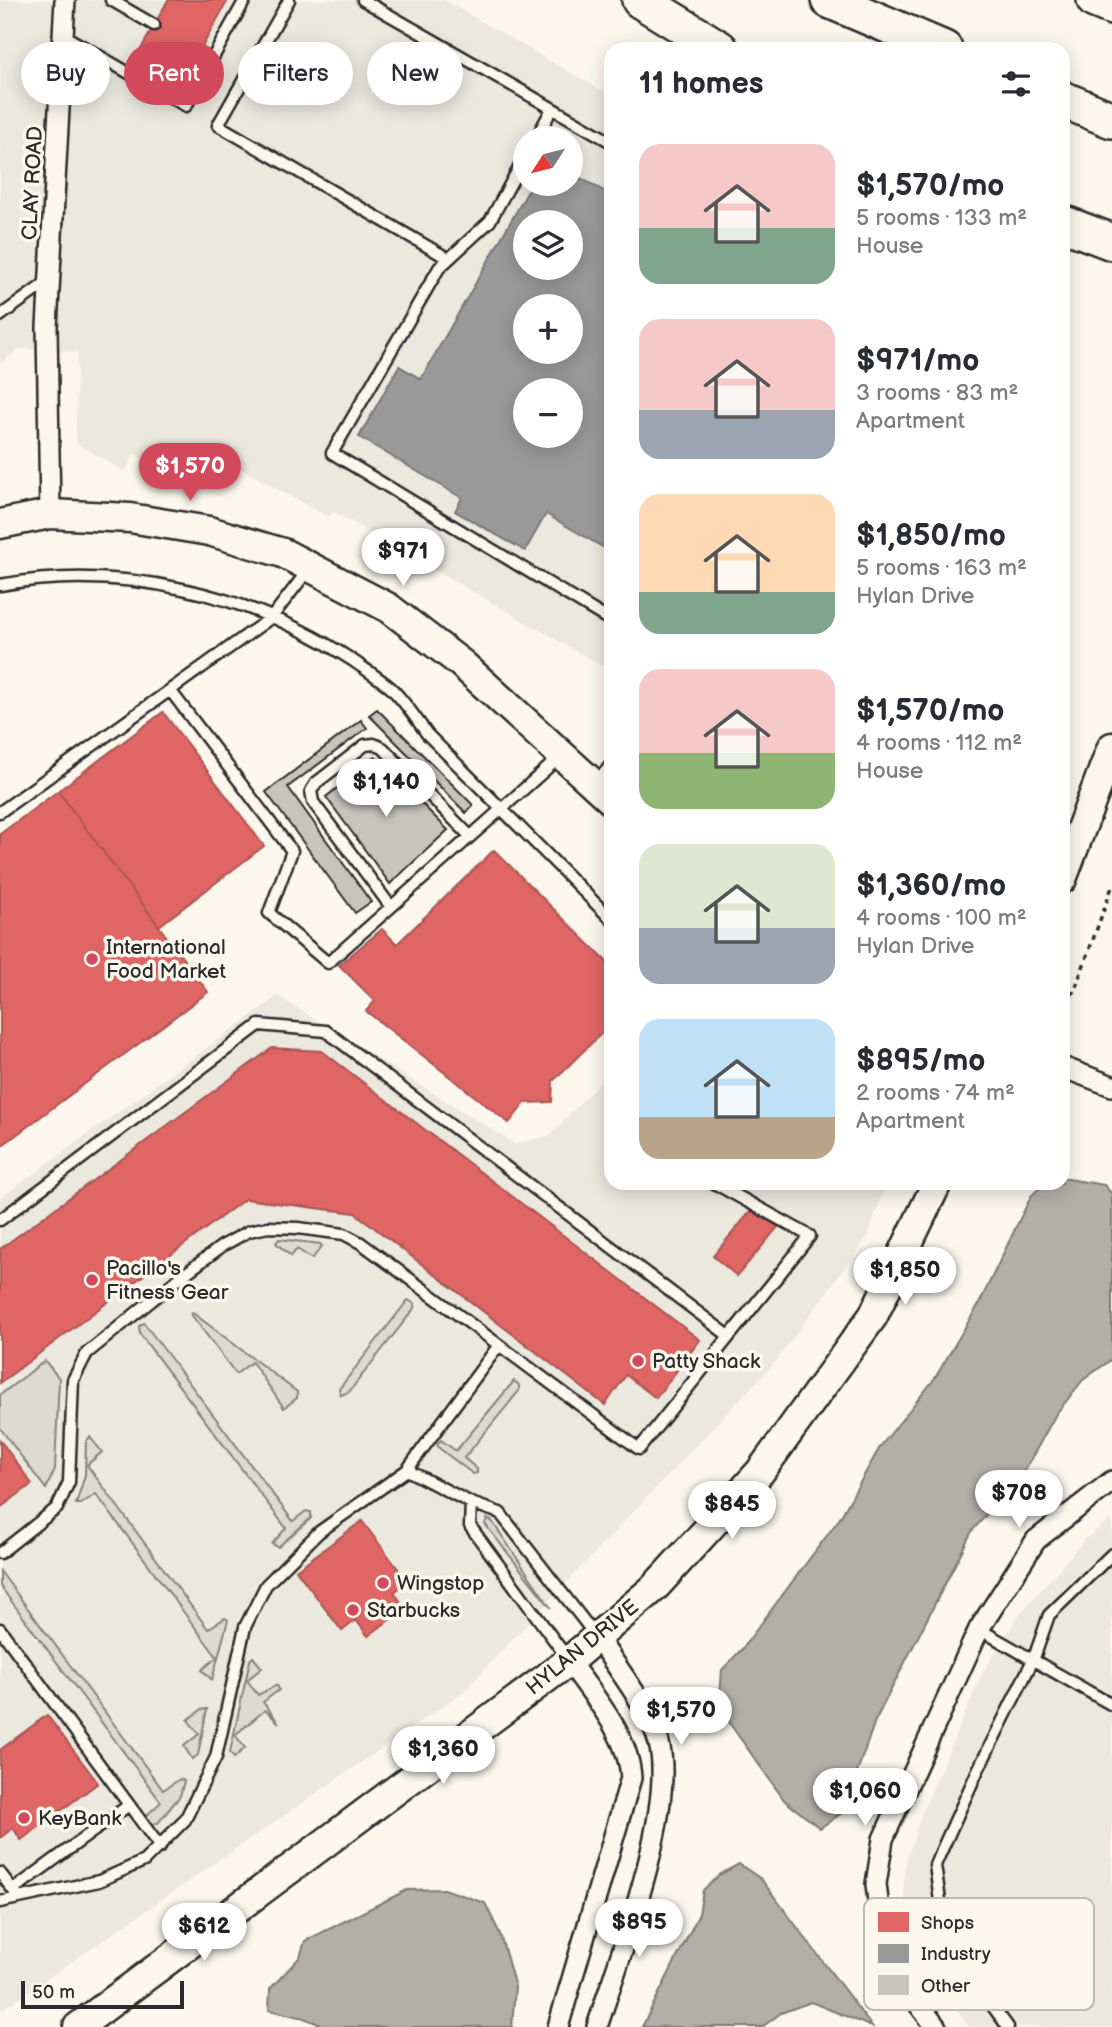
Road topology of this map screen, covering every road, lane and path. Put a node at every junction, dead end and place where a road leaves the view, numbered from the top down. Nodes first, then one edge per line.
1 (65, 0) edge
2 (111, 0) edge
3 (246, 0) edge
4 (289, 0) edge
5 (363, 0) edge
6 (640, 0) edge
7 (829, 0) edge
8 (1095, 0) edge
9 (1112, 7) edge
10 (154, 25) dead end
11 (63, 35) junction
12 (223, 42) edge
13 (709, 42) edge
14 (928, 42) edge
15 (124, 70) edge
16 (1070, 102) edge
17 (552, 108) junction
18 (1112, 120) edge
19 (542, 126) edge
20 (604, 138) edge
21 (513, 179) edge
22 (1070, 226) edge
23 (1112, 242) edge
24 (449, 259) junction
25 (50, 280) junction
26 (0, 316) edge
27 (50, 514) junction
28 (0, 524) edge
29 (310, 568) junction
30 (0, 585) edge
31 (272, 617) junction
32 (604, 617) edge
33 (170, 690) junction
34 (1112, 747) edge
35 (562, 756) junction
36 (604, 782) edge
37 (499, 808) junction
38 (0, 812) edge
39 (469, 835) junction
40 (1070, 858) edge
41 (1112, 887) edge
42 (391, 906) junction
43 (604, 912) edge
44 (1070, 995) edge
45 (1070, 1070) edge
46 (1112, 1086) edge
47 (727, 1190) edge
48 (934, 1190) edge
49 (0, 1220) edge
50 (729, 1336) junction
51 (499, 1345) junction
52 (407, 1470) junction
53 (1112, 1481) edge
54 (471, 1503) junction
55 (0, 1553) edge
56 (1112, 1554) edge
57 (0, 1629) edge
58 (979, 1629) junction
59 (597, 1637) junction
60 (1034, 1658) junction
61 (569, 1661) junction
62 (1112, 1705) edge
63 (129, 1805) junction
64 (160, 1846) junction
65 (0, 1873) edge
66 (16, 1894) junction
67 (878, 1898) edge
68 (940, 1898) edge
69 (0, 1902) edge
70 (923, 2010) edge
71 (995, 2010) edge
72 (78, 2027) edge
73 (558, 2027) edge
74 (597, 2027) edge
75 (936, 2027) edge
76 (1008, 2027) edge

1 - 11 street, CLAY ROAD
2 - 10 lane
3 - 12 lane
4 - 24 lane
5 - 17 lane
6 - 13 highway
7 - 14 highway
8 - 9 highway
11 - 15 lane
11 - 25 street, CLAY ROAD
16 - 18 highway
17 - 19 lane
17 - 20 lane
21 - 24 lane
22 - 23 highway
24 - 32 lane
25 - 26 lane
25 - 27 street, CLAY ROAD
27 - 28 main road
27 - 29 main road
29 - 31 lane
29 - 35 main road
30 - 31 lane
31 - 33 lane
31 - 37 lane
33 - 38 lane
33 - 42 lane
34 - 40 main road
35 - 36 main road
35 - 37 lane
37 - 39 lane
37 - 43 lane
39 - 42 lane
39 - 42 lane
41 - 44 path
45 - 46 street
47 - 50 lane
48 - 59 main road, HYLAN DRIVE
49 - 50 lane
50 - 51 lane
51 - 52 lane
51 - 55 lane
52 - 54 lane
52 - 64 lane
53 - 58 street
54 - 59 lane
54 - 61 lane
56 - 60 lane
57 - 63 lane
58 - 60 lane
58 - 67 street
59 - 61 main road, HYLAN DRIVE
59 - 74 street
60 - 62 lane
60 - 68 lane
61 - 72 main road, HYLAN DRIVE
61 - 73 street
63 - 64 lane
63 - 66 lane
64 - 66 lane
65 - 66 lane
66 - 69 lane
70 - 75 street
71 - 76 lane

